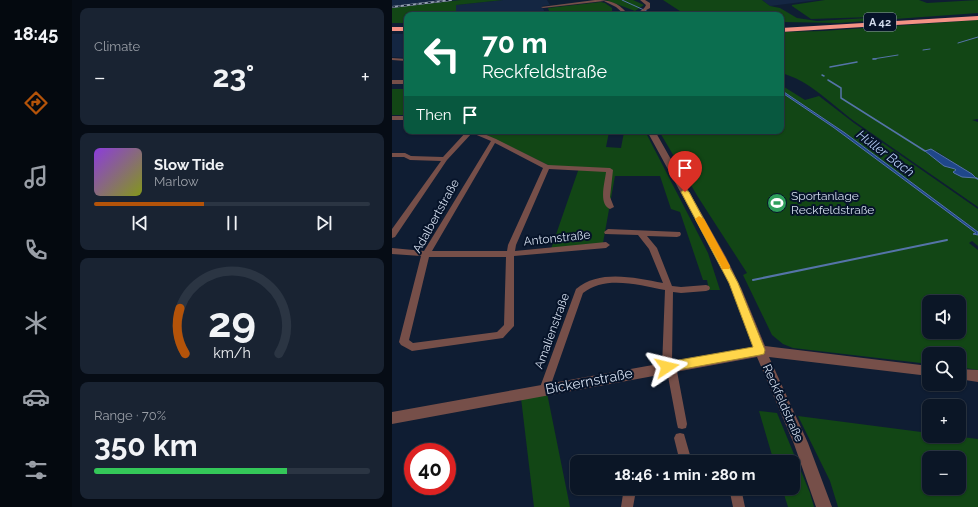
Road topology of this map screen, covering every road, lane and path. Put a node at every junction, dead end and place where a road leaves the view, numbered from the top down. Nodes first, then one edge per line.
1 (639, 0) edge
2 (642, 0) edge
3 (585, 1) edge
4 (543, 7) dead end
5 (646, 8) junction
6 (620, 12) edge
7 (634, 12) edge
8 (978, 16) edge
9 (392, 28) edge
10 (404, 28) edge
11 (784, 29) edge
12 (392, 59) edge
13 (404, 60) edge
14 (392, 82) edge
15 (404, 82) edge
16 (392, 118) edge
17 (404, 118) edge
18 (468, 134) edge
19 (479, 134) edge
20 (653, 134) edge
21 (494, 140) junction
22 (392, 155) edge
23 (445, 159) junction
24 (547, 167) junction
25 (610, 207) dead end
26 (608, 232) dead end
27 (640, 233) junction
28 (677, 234) dead end
29 (392, 235) edge
30 (606, 245) dead end
31 (392, 251) edge
32 (426, 254) junction
33 (510, 254) junction
34 (669, 288) junction
35 (706, 288) dead end
36 (509, 326) joint
37 (760, 350) junction
38 (669, 366) junction
39 (922, 370) edge
40 (966, 375) edge
41 (978, 376) edge
42 (544, 390) junction
43 (392, 418) edge
44 (682, 424) dead end
45 (680, 438) dead end
46 (684, 455) edge
47 (629, 495) edge
48 (736, 495) edge
49 (627, 507) edge
50 (739, 507) edge
51 (824, 507) edge

1 - 5 street
2 - 5 street
3 - 4 street
3 - 6 street
5 - 7 street
8 - 11 highway, A 42
9 - 10 highway
12 - 13 street
14 - 15 street
16 - 17 street
18 - 23 street
19 - 21 street
20 - 37 street, Reckfeldstraße
21 - 24 street
21 - 32 street, Adalbertstraße
22 - 23 street
23 - 29 street
24 - 25 street
24 - 33 street, Antonstraße
26 - 27 street
27 - 28 street
27 - 34 street
30 - 33 street, Antonstraße
31 - 32 street, Antonstraße
32 - 33 street, Antonstraße
32 - 36 street, Adalbertstraße
33 - 36 street, Antonstraße
34 - 35 street, Amalienstraße
34 - 38 street
34 - 42 street, Amalienstraße
37 - 38 street, Bickernstraße
37 - 39 street, Bickernstraße
37 - 51 street, Reckfeldstraße
38 - 42 street, Bickernstraße
38 - 44 street
40 - 41 street
42 - 43 street, Bickernstraße
45 - 46 street
47 - 49 street
48 - 50 street

